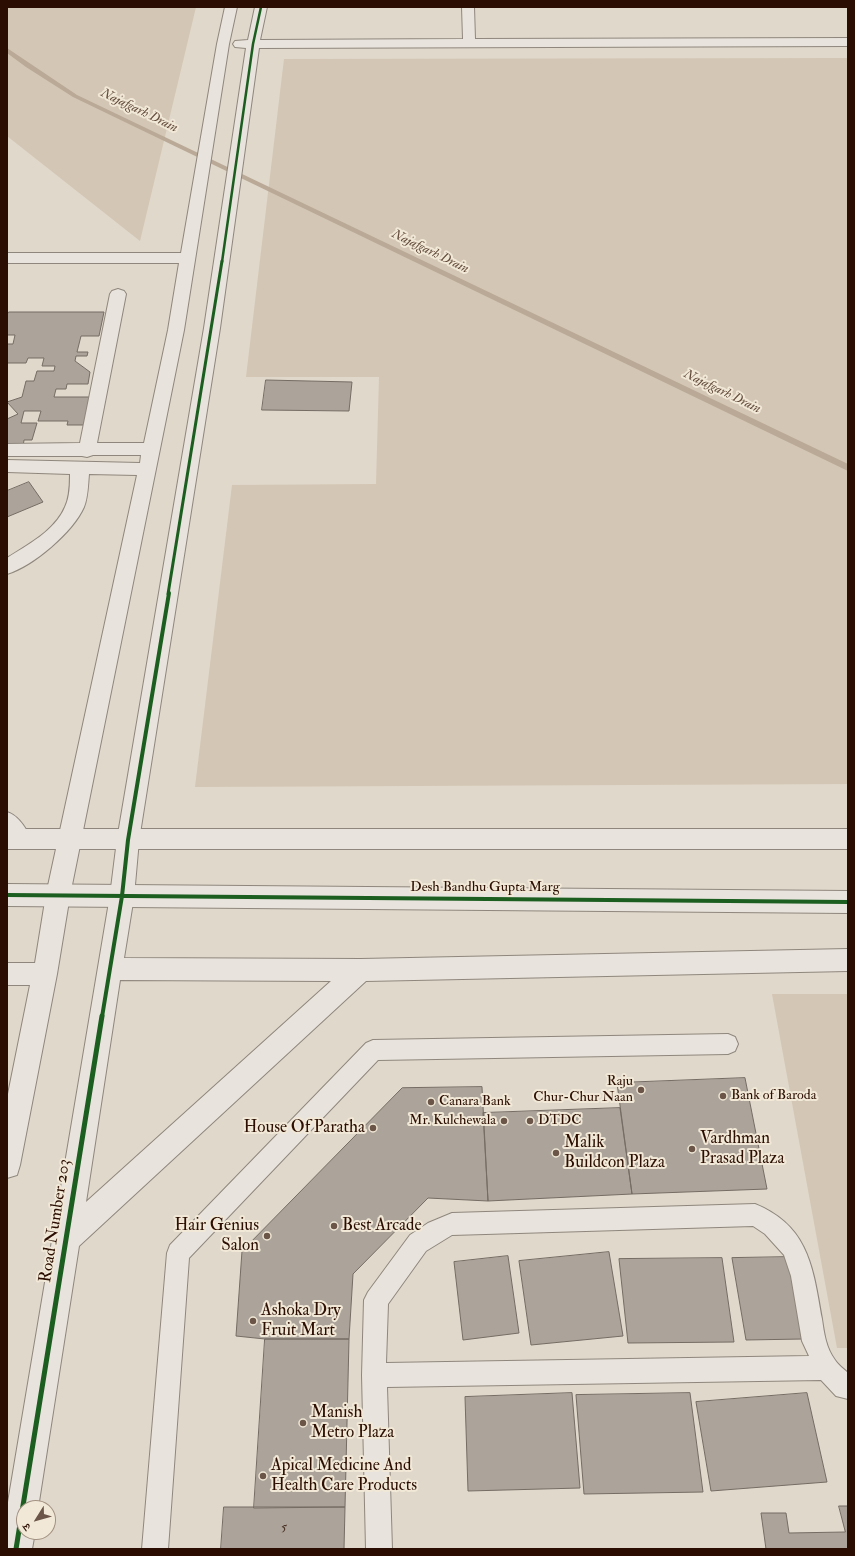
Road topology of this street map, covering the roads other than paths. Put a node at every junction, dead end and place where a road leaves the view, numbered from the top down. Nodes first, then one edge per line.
1 (231, 7) edge
2 (261, 7) edge
3 (468, 7) edge
4 (848, 42) edge
5 (469, 43) junction
6 (223, 44) junction
7 (253, 44) junction
8 (7, 258) edge
9 (188, 258) junction
10 (118, 294) dead end
11 (151, 449) junction
12 (7, 450) edge
13 (84, 459) junction
14 (7, 466) edge
15 (148, 469) junction
16 (7, 567) edge
17 (11, 833) edge
18 (71, 838) junction
19 (848, 839) edge
20 (128, 840) junction
21 (7, 895) edge
22 (58, 895) junction
23 (122, 896) junction
24 (848, 902) edge
25 (848, 960) edge
26 (110, 969) junction
27 (361, 970) junction
28 (7, 974) edge
29 (45, 974) junction
30 (728, 1044) dead end
31 (7, 1165) edge
32 (67, 1238) junction
33 (826, 1368) junction
34 (374, 1375) junction
35 (848, 1387) edge
36 (16, 1549) edge
37 (155, 1549) edge
38 (379, 1549) edge

1 - 6 street
2 - 7 street, Road Number 203
3 - 5 street
4 - 5 street
5 - 7 street
6 - 7 street
6 - 9 street
7 - 20 street, Road Number 203
8 - 9 street
9 - 11 street
10 - 13 street
11 - 13 street
11 - 15 street
12 - 13 street
13 - 14 street
13 - 15 street
13 - 16 street
15 - 18 street
17 - 18 street
18 - 20 street
18 - 22 street
19 - 20 street
20 - 23 street, Road Number 203
21 - 22 street
22 - 23 street, Desh Bandhu Gupta Marg
22 - 29 street
23 - 24 street, Desh Bandhu Gupta Marg
23 - 26 street, Road Number 203
25 - 27 street
26 - 27 street
26 - 32 street, Road Number 203
27 - 32 street
28 - 29 street
29 - 31 street
30 - 37 lane
32 - 36 street, Road Number 203
33 - 34 lane
33 - 34 lane
33 - 35 lane
34 - 38 lane

